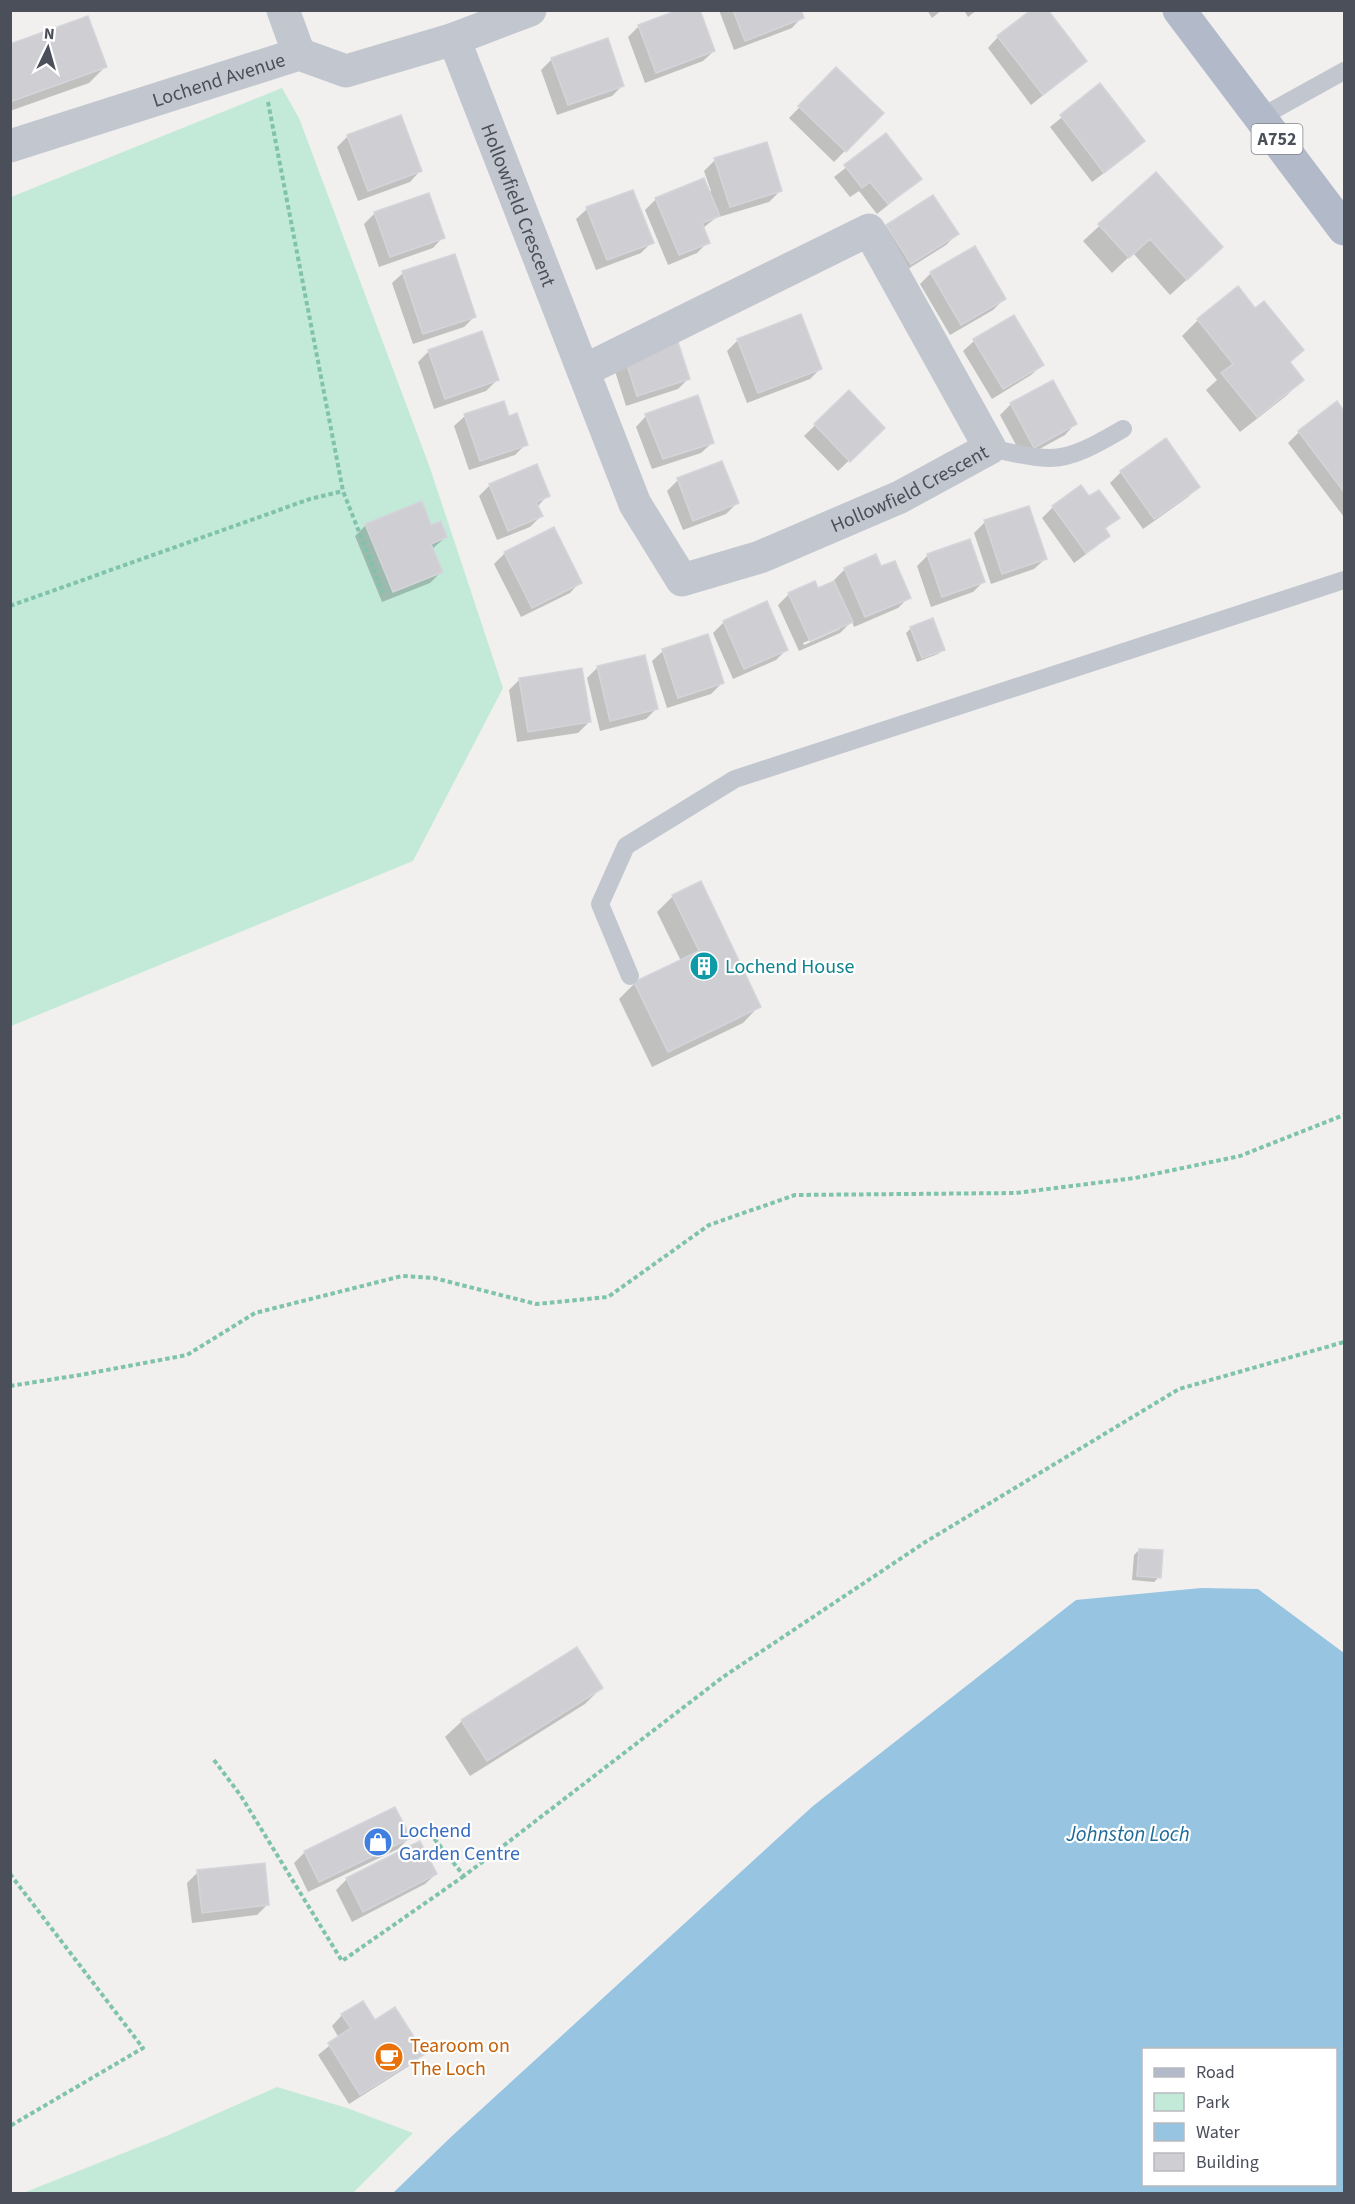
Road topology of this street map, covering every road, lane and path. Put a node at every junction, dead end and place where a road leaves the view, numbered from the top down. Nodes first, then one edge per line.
1 (283, 10) edge
2 (530, 10) edge
3 (1179, 10) edge
4 (454, 39) junction
5 (299, 54) junction
6 (266, 64) junction
7 (1344, 71) edge
8 (1261, 117) junction
9 (10, 146) edge
10 (1344, 229) edge
11 (583, 371) junction
12 (1123, 429) dead end
13 (990, 448) junction
14 (343, 491) junction
15 (1344, 579) edge
16 (383, 594) dead end
17 (10, 606) edge
18 (630, 976) dead end
19 (1344, 1115) edge
20 (1344, 1342) edge
21 (10, 1386) edge
22 (214, 1760) dead end
23 (425, 1827) dead end
24 (10, 1874) edge
25 (464, 1876) junction
26 (10, 2126) edge

1 - 5 street
2 - 4 street, Lochend Avenue
3 - 8 main road, A752
4 - 5 street, Lochend Avenue
4 - 11 street, Hollowfield Crescent
5 - 6 street, Lochend Avenue
6 - 9 street, Lochend Avenue
6 - 14 path
7 - 8 lane
8 - 10 main road, A752
11 - 13 street, Hollowfield Crescent
11 - 13 street, Hollowfield Crescent
12 - 13 lane
14 - 16 path
14 - 17 path
15 - 18 lane
19 - 21 path
20 - 25 path
22 - 25 path
23 - 25 path
24 - 26 path

